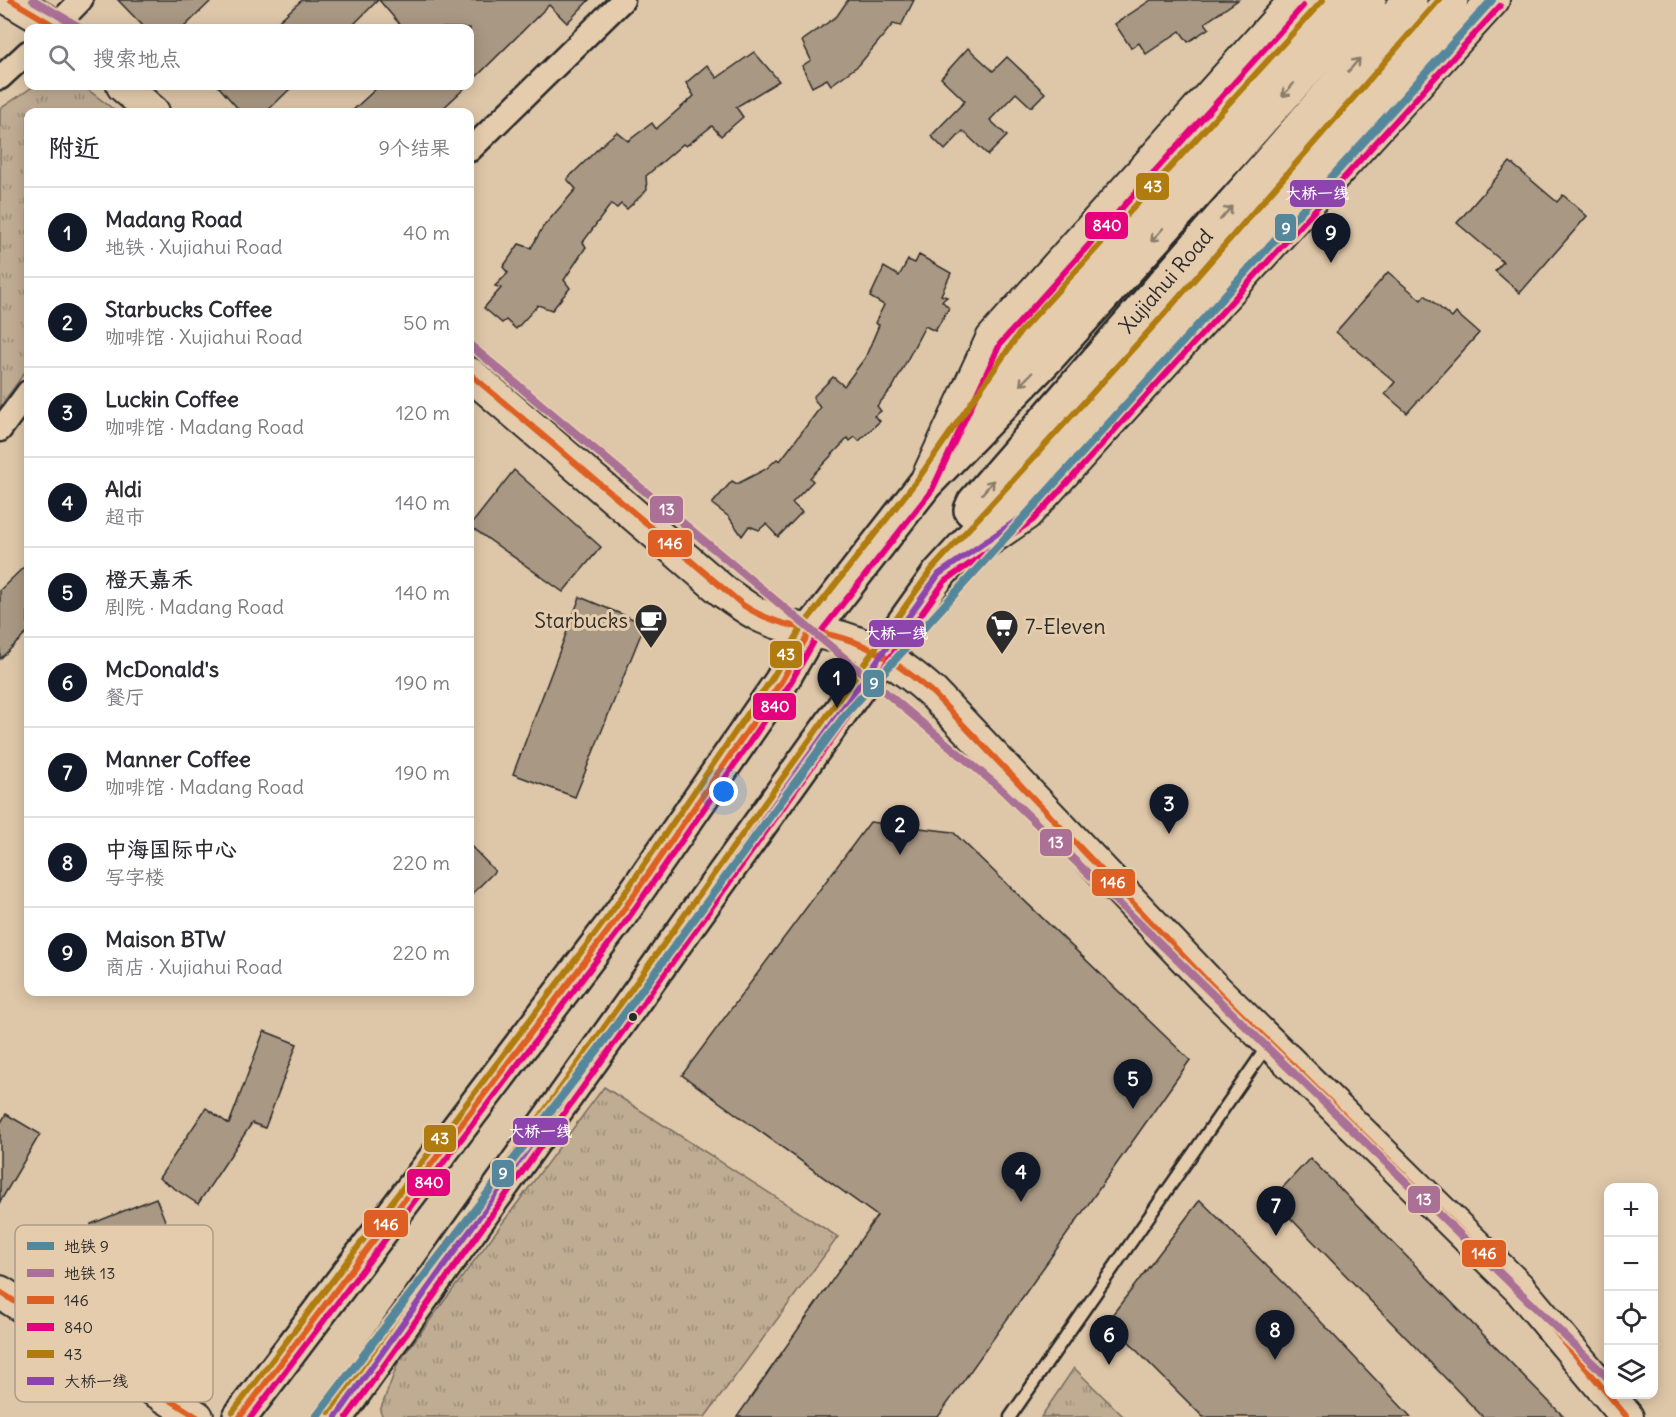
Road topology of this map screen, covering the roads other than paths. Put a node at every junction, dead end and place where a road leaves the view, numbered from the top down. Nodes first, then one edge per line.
1 (11, 0) edge
2 (81, 0) edge
3 (623, 0) edge
4 (1296, 0) edge
5 (1335, 0) edge
6 (1369, 0) edge
7 (1410, 0) edge
8 (1451, 0) edge
9 (1493, 0) edge
10 (50, 24) edge
11 (60, 24) edge
12 (24, 56) edge
13 (0, 78) edge
14 (128, 90) edge
15 (148, 108) edge
16 (474, 146) edge
17 (474, 377) edge
18 (24, 397) edge
19 (0, 430) edge
20 (925, 484) junction
21 (939, 574) junction
22 (809, 633) junction
23 (882, 655) junction
24 (1270, 1042) junction
25 (0, 1292) edge
26 (15, 1302) edge
27 (173, 1402) edge
28 (197, 1417) edge
29 (240, 1417) edge
30 (336, 1417) edge
31 (1010, 1417) edge
32 (1627, 1417) edge

1 - 10 street
2 - 11 street
3 - 16 street
4 - 20 street, Xujiahui Road
5 - 20 main road
6 -> 20 main road, Xujiahui Road
21 -> 7 main road, Xujiahui Road
8 - 21 main road, Xujiahui Road
9 - 21 street
12 - 13 street
14 - 15 street
17 - 22 street
18 - 19 street
20 - 22 main road, Xujiahui Road
21 - 23 main road, Xujiahui Road
22 - 23 street
22 - 29 main road, Xujiahui Road
23 - 24 street
23 - 30 main road, Xujiahui Road
24 - 31 lane
24 - 32 street
25 - 26 street
27 - 28 street

